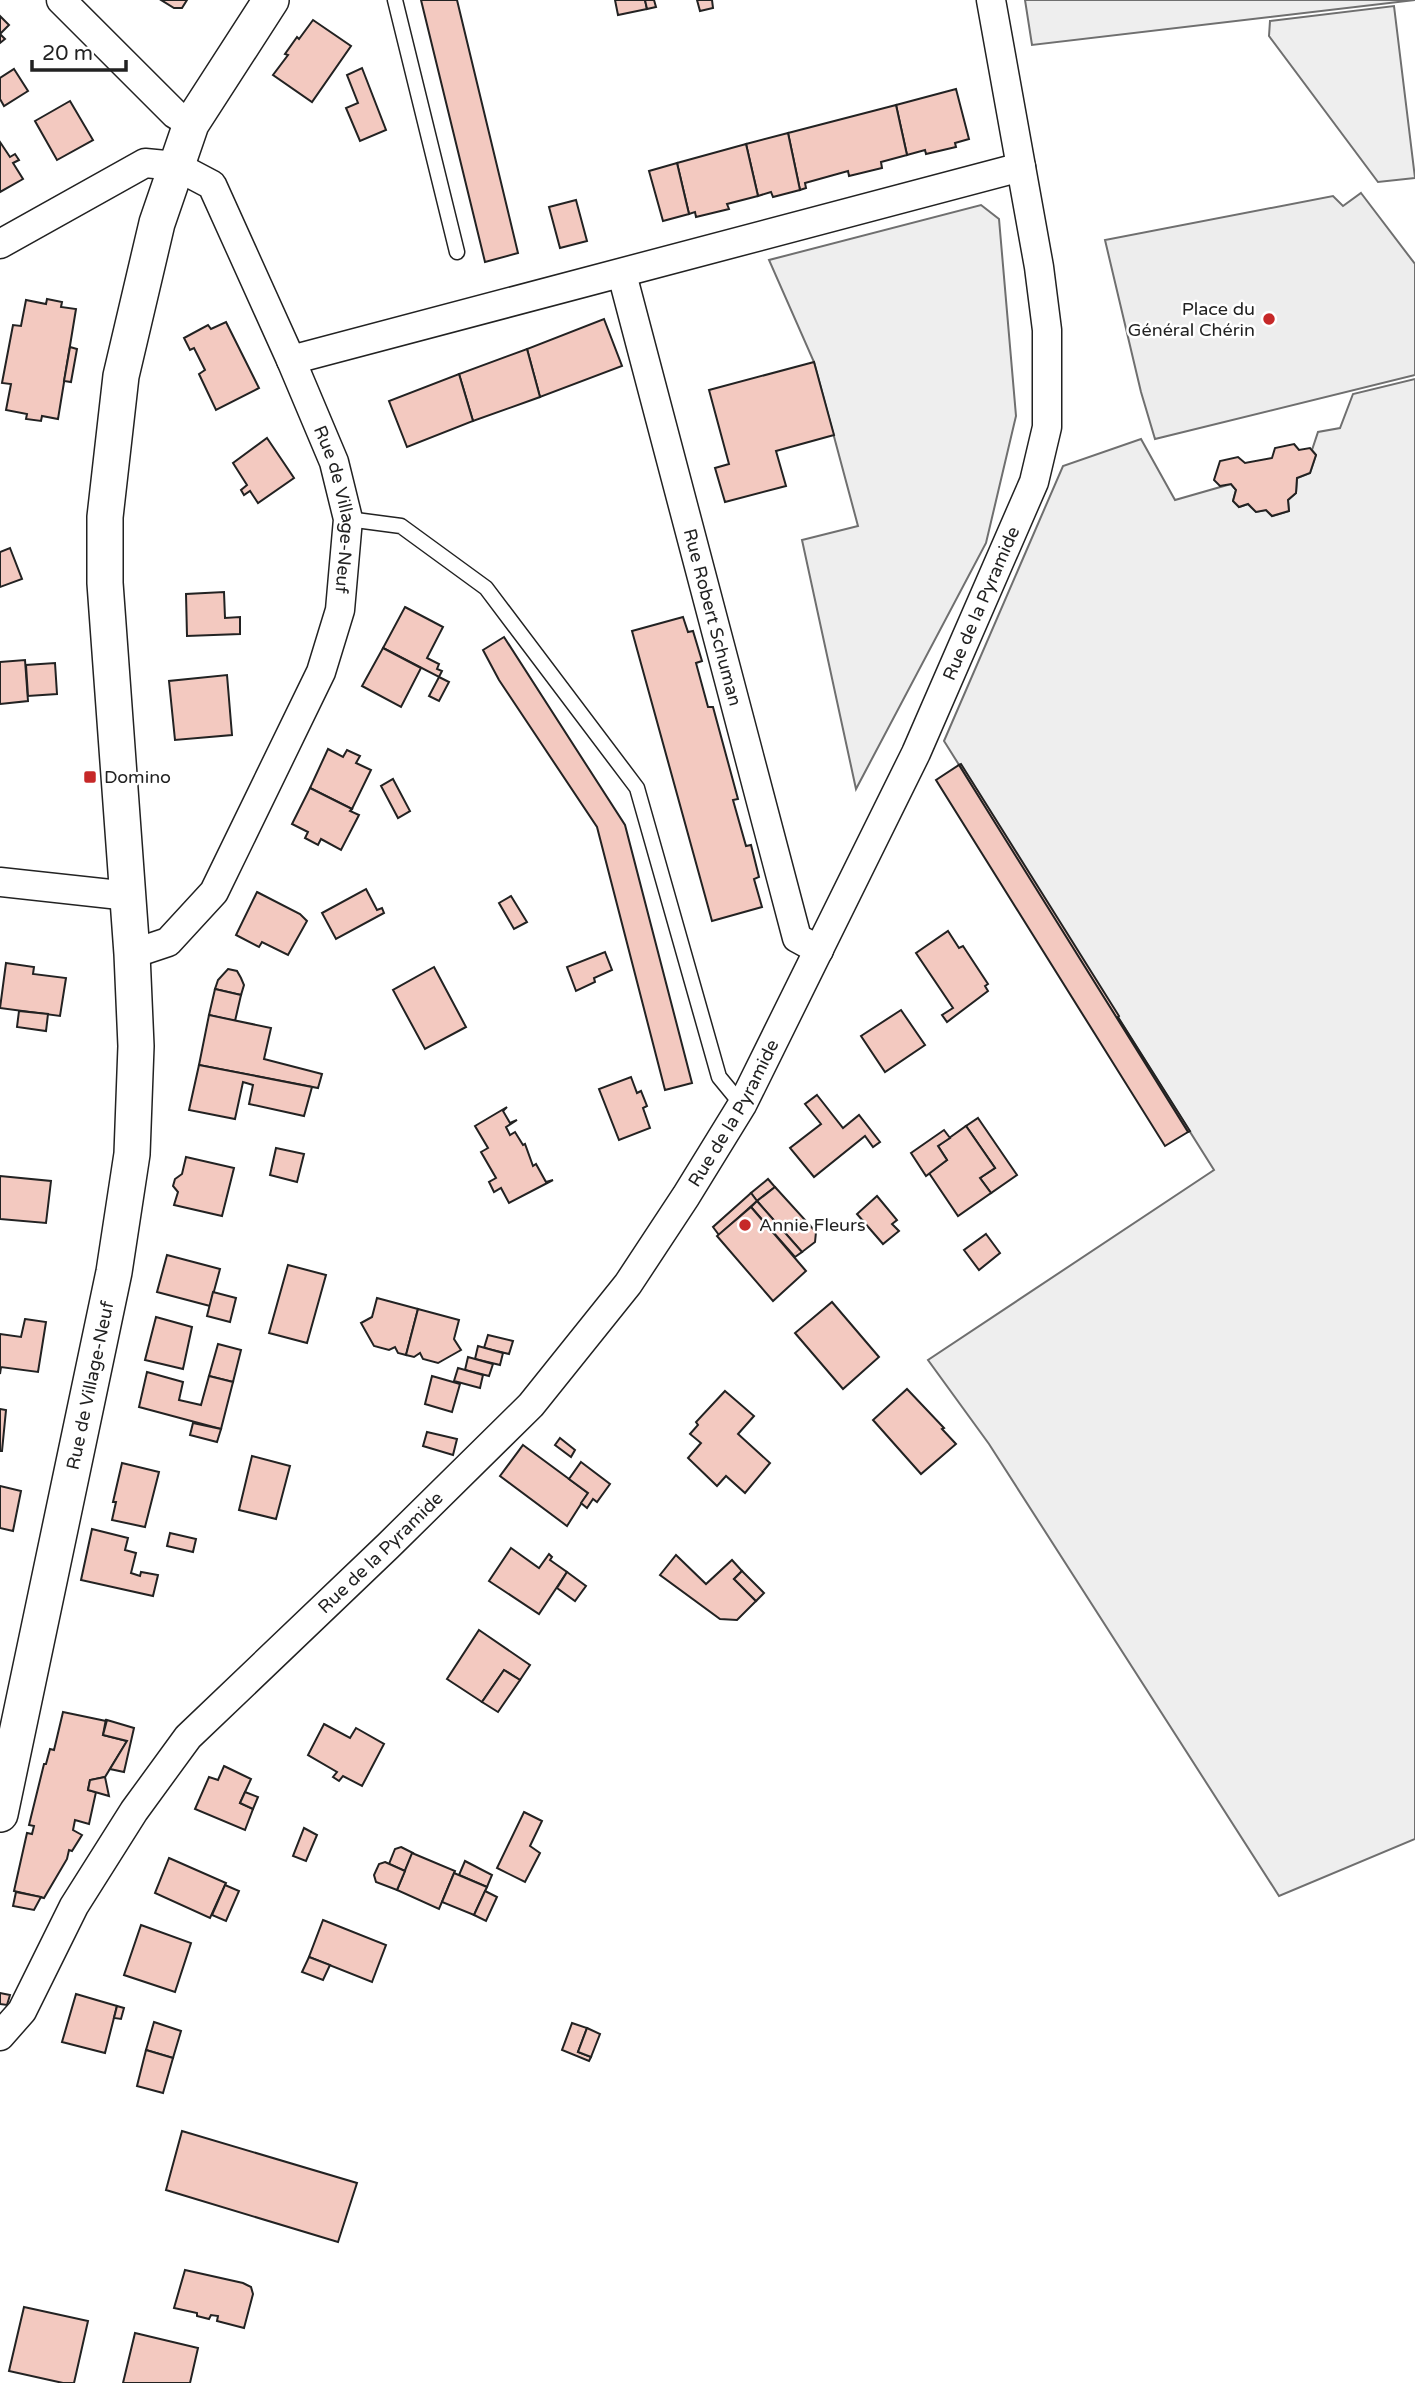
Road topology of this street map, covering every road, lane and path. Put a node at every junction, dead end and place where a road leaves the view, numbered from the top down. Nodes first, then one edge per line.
1 (61, 0) edge
2 (271, 0) edge
3 (395, 0) edge
4 (991, 0) edge
5 (191, 124) junction
6 (176, 166) junction
7 (1021, 167) junction
8 (0, 244) edge
9 (457, 252) dead end
10 (622, 274) junction
11 (291, 360) junction
12 (348, 519) junction
13 (0, 882) edge
14 (129, 896) junction
15 (819, 950) junction
16 (132, 954) junction
17 (741, 1105) junction
18 (0, 1814) edge
19 (0, 2036) edge

1 - 5 street
2 - 5 street, Rue de Village-Neuf
3 - 9 lane
4 - 7 street, Rue de la Pyramide
5 - 6 street, Rue de Village-Neuf
6 - 8 street
6 - 11 street, Rue de Village-Neuf
6 - 14 street, Rue de Village-Neuf
7 - 10 street
7 - 15 street, Rue de la Pyramide
10 - 11 street
10 - 15 street, Rue Robert Schuman
11 - 12 street, Rue de Village-Neuf
12 - 16 street, Rue de Village-Neuf
12 - 17 lane
13 - 14 street
14 - 16 street, Rue de Village-Neuf
15 - 17 street, Rue de la Pyramide
16 - 18 street, Rue de Village-Neuf
17 - 19 street, Rue de la Pyramide

